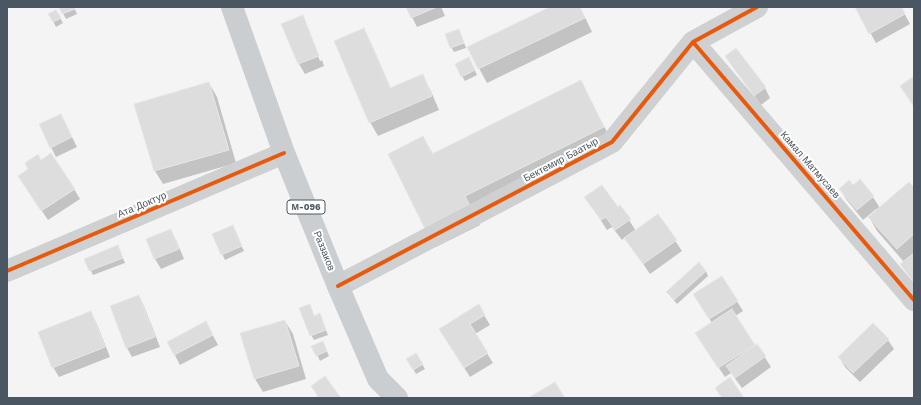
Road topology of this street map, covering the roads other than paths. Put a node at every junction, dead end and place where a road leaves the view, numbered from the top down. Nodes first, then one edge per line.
1 (232, 7) edge
2 (757, 7) edge
3 (693, 42) junction
4 (284, 153) junction
5 (7, 271) edge
6 (338, 286) junction
7 (914, 300) edge
8 (397, 398) edge

1 - 4 main road, Раззаков / М-096
2 - 3 street, Бектемир Баатыр
3 - 6 street, Бектемир Баатыр
3 - 7 street, Камал Матмусаев
4 - 5 street, Ата Доктур
4 - 6 main road, Раззаков / М-096
6 - 8 main road, Раззаков / М-096

